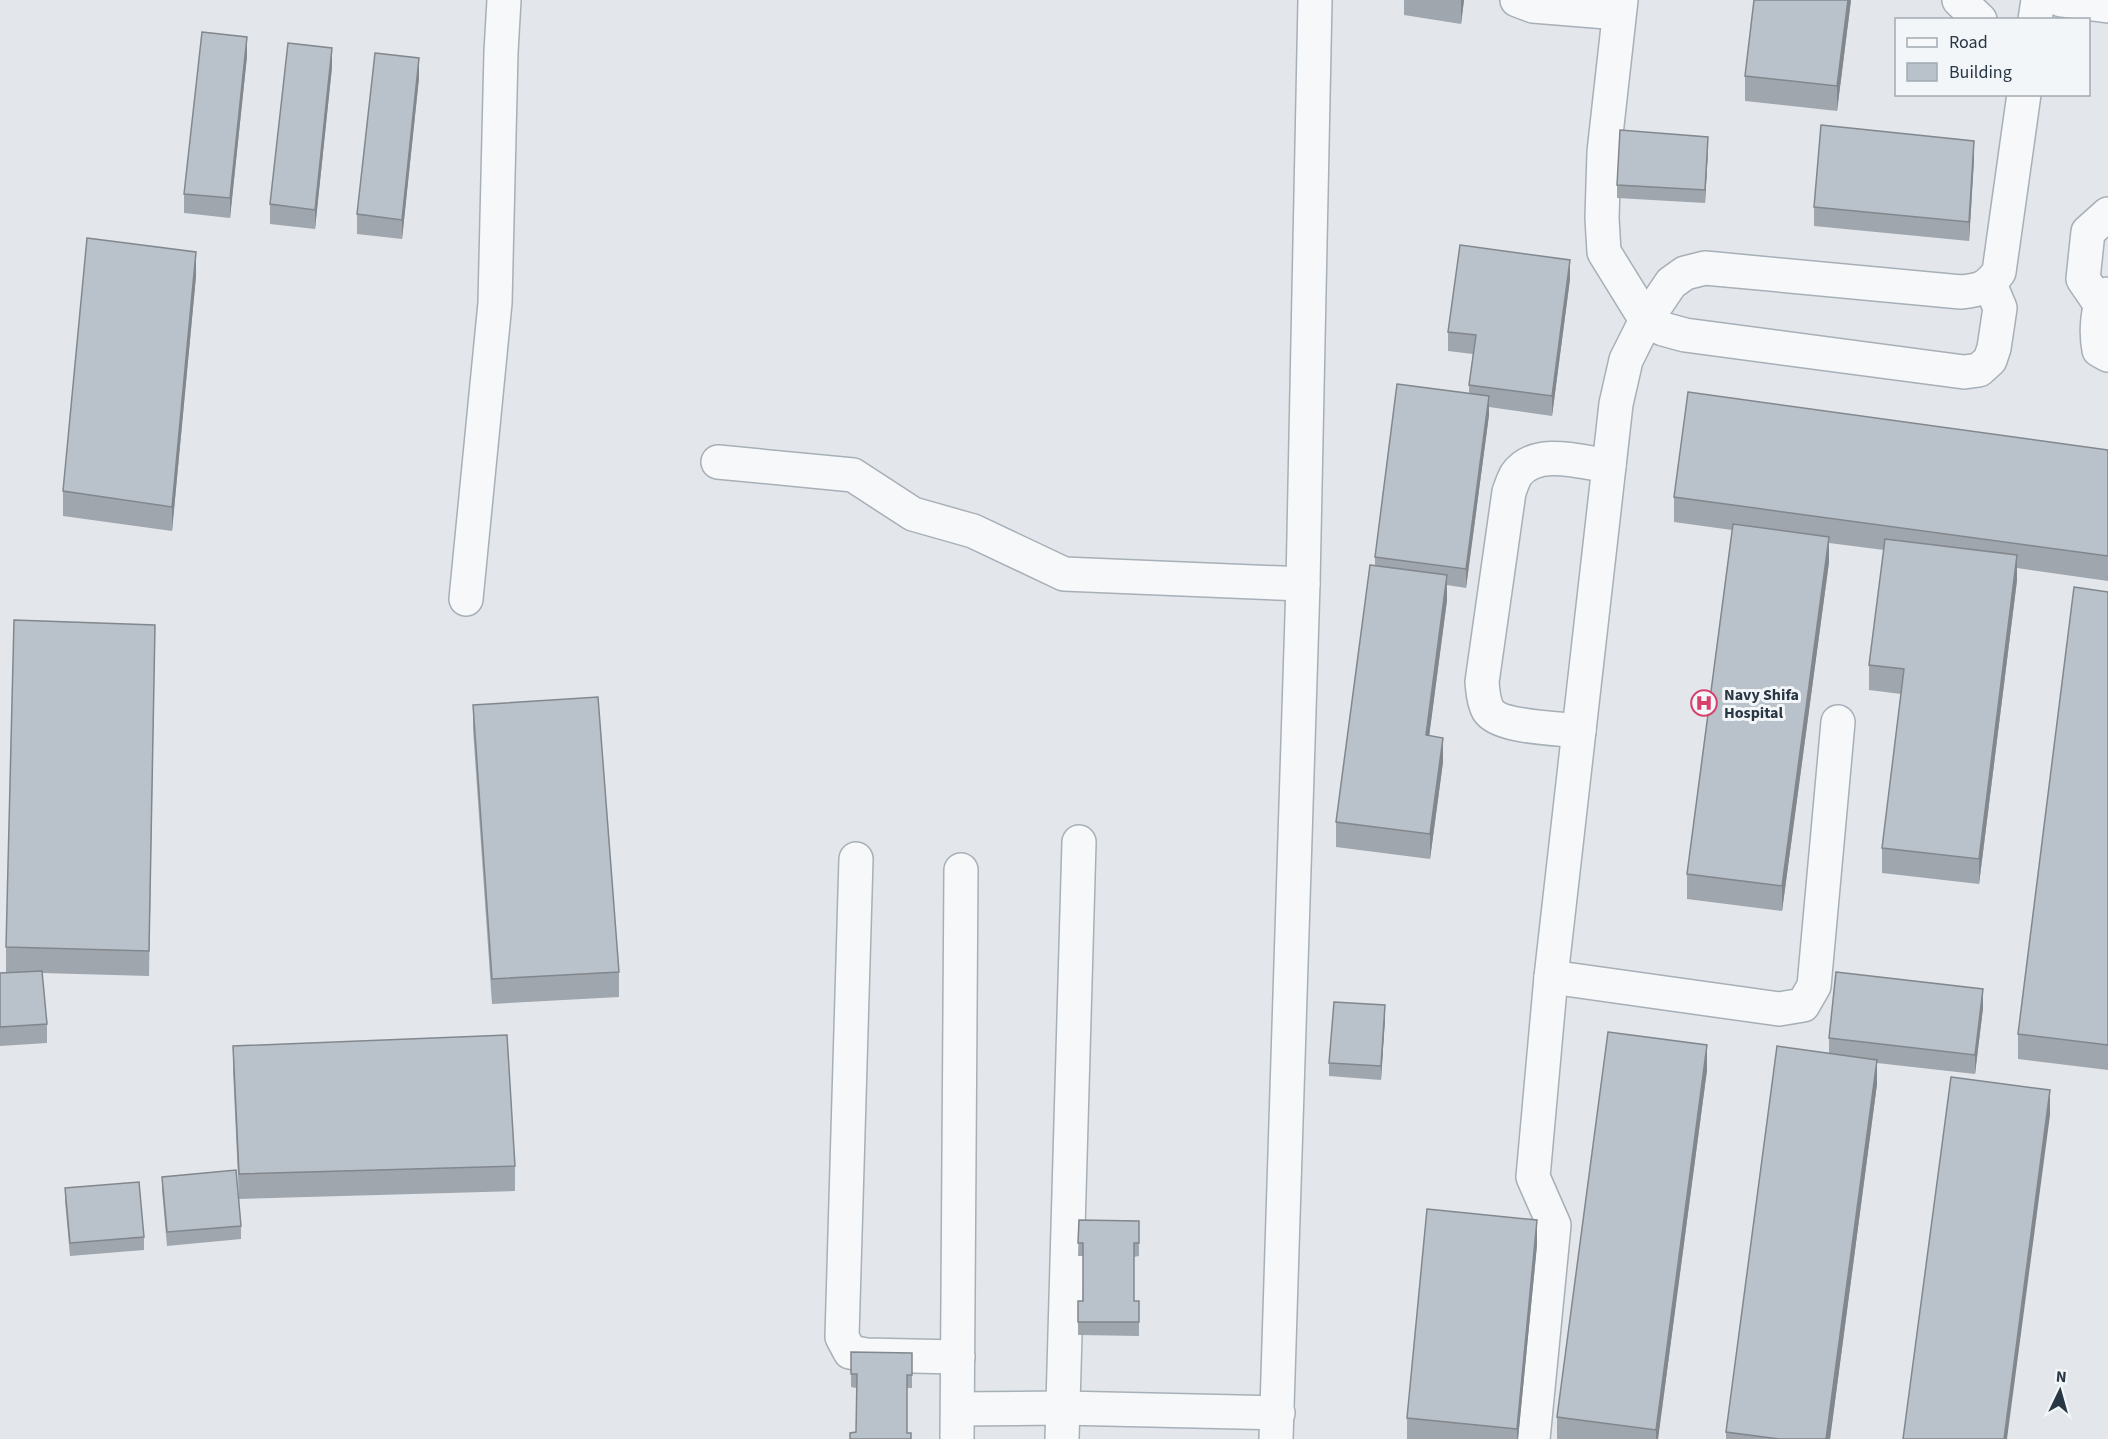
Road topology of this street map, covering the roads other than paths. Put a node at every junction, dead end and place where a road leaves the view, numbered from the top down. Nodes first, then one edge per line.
1 (504, 0) edge
2 (1315, 0) edge
3 (1517, 0) edge
4 (1959, 0) edge
5 (2038, 0) edge
6 (2061, 0) edge
7 (2108, 6) edge
8 (1620, 7) edge
9 (1978, 18) edge
10 (2035, 18) edge
11 (2024, 96) edge
12 (2108, 214) edge
13 (1990, 284) junction
14 (2104, 299) edge
15 (1646, 320) junction
16 (2108, 355) edge
17 (718, 462) dead end
18 (1609, 466) junction
19 (1303, 584) junction
20 (466, 599) dead end
21 (1838, 722) dead end
22 (1579, 731) junction
23 (1079, 842) dead end
24 (856, 859) dead end
25 (961, 870) dead end
26 (1551, 977) junction
27 (958, 1357) junction
28 (957, 1424) edge
29 (1062, 1424) edge
30 (1277, 1426) edge
31 (1533, 1439) edge

1 - 20 street
2 - 19 street
3 - 8 street
4 - 9 street
5 - 10 street
6 - 7 street
8 - 15 street
11 - 13 street
12 - 14 street
13 - 15 street
13 - 15 street
14 - 16 street
15 - 18 street
17 - 19 street
18 - 22 street
18 - 22 street
19 - 30 street
21 - 26 street
22 - 26 street
23 - 29 street
24 - 27 street
25 - 27 street
26 - 31 street
27 - 28 street
28 - 29 street
29 - 30 street

